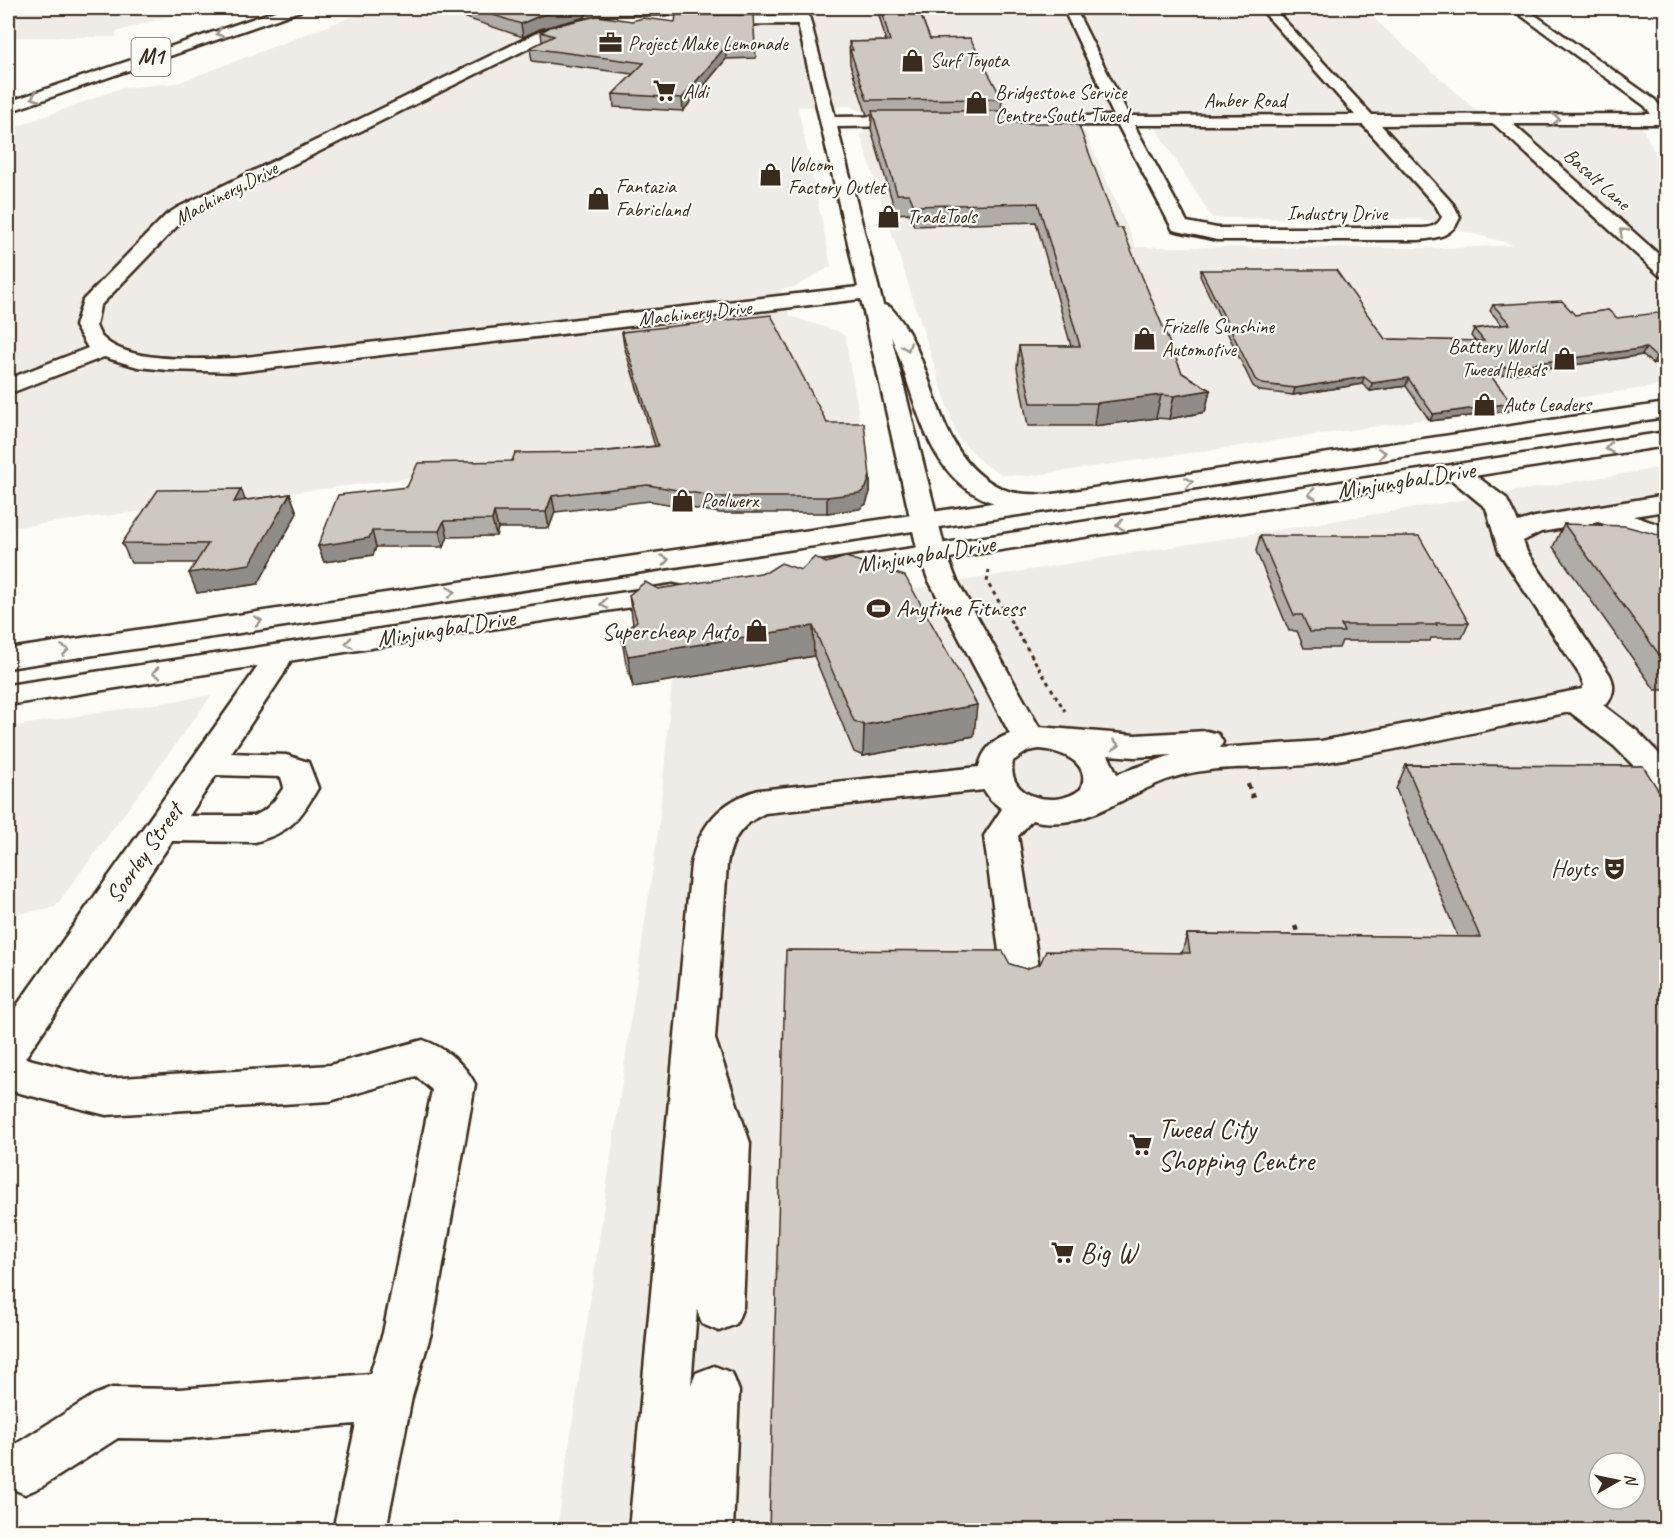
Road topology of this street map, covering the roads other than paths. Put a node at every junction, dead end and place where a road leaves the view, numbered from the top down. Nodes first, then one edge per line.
1 (259, 8) edge
2 (295, 8) edge
3 (1069, 8) edge
4 (1266, 8) edge
5 (1516, 8) edge
6 (802, 14) edge
7 (60, 74) dead end
8 (8, 107) edge
9 (1498, 119) junction
10 (938, 121) edge
11 (961, 121) edge
12 (1124, 121) junction
13 (1367, 121) junction
14 (1665, 121) edge
15 (829, 122) junction
16 (1666, 271) edge
17 (872, 297) junction
18 (105, 349) junction
19 (8, 387) edge
20 (1666, 410) edge
21 (1666, 439) edge
22 (1500, 465) junction
23 (1455, 472) junction
24 (1048, 502) junction
25 (1666, 503) edge
26 (1598, 514) junction
27 (1504, 521) junction
28 (925, 522) junction
29 (1666, 535) edge
30 (932, 553) junction
31 (795, 574) edge
32 (701, 589) edge
33 (279, 654) junction
34 (8, 658) edge
35 (8, 695) edge
36 (1576, 702) junction
37 (1052, 733) junction
38 (1364, 744) junction
39 (207, 763) junction
40 (995, 777) junction
41 (1666, 785) edge
42 (1084, 804) junction
43 (1025, 807) junction
44 (161, 828) junction
45 (1021, 974) edge
46 (695, 1032) junction
47 (8, 1050) edge
48 (8, 1072) edge
49 (719, 1307) dead end
50 (714, 1391) dead end
51 (387, 1398) junction
52 (25, 1468) dead end
53 (360, 1530) edge
54 (655, 1530) edge
55 (706, 1530) edge

1 - 7 main road, M1
2 -> 8 main road, M1
3 - 12 main road, Industry Drive
4 - 13 main road, Industry Drive
5 - 14 main road
6 - 15 main road, Machinery Drive
6 - 18 main road, Machinery Drive
9 - 13 main road, Amber Road
9 -> 14 main road, Amber Road
16 -> 9 main road, Basalt Lane
10 - 15 main road
11 - 12 main road, Amber Road
12 - 13 main road, Amber Road
12 - 13 main road, Industry Drive
15 - 17 main road, Machinery Drive
17 - 18 main road, Machinery Drive
17 -> 24 main road
17 - 28 main road, Machinery Drive
18 - 19 main road
24 -> 20 main road, Minjungbal Drive
21 -> 22 main road, Minjungbal Drive
22 - 23 main road, Minjungbal Drive
22 - 27 main road
23 - 27 main road
23 -> 30 main road, Minjungbal Drive
24 - 28 main road, Minjungbal Drive
25 - 26 main road
26 - 27 main road
26 - 29 main road
27 - 36 main road
28 - 30 main road, Machinery Drive
34 -> 28 main road, Minjungbal Drive
30 - 31 main road, Minjungbal Drive
30 - 37 main road, Machinery Drive
32 -> 33 main road, Minjungbal Drive
33 -> 35 main road, Minjungbal Drive
33 - 39 main road, Soorley Street
36 - 38 main road
36 - 41 main road
37 -> 38 main road
37 - 40 main road
37 - 42 main road
38 - 42 main road
39 - 44 main road, Soorley Street
39 - 44 main road
40 - 43 main road
40 - 46 main road
42 - 43 main road
43 - 45 main road
44 - 47 main road, Soorley Street
46 - 49 main road
46 - 54 main road
48 - 51 main road
50 - 55 main road
51 - 52 main road
51 - 53 main road

